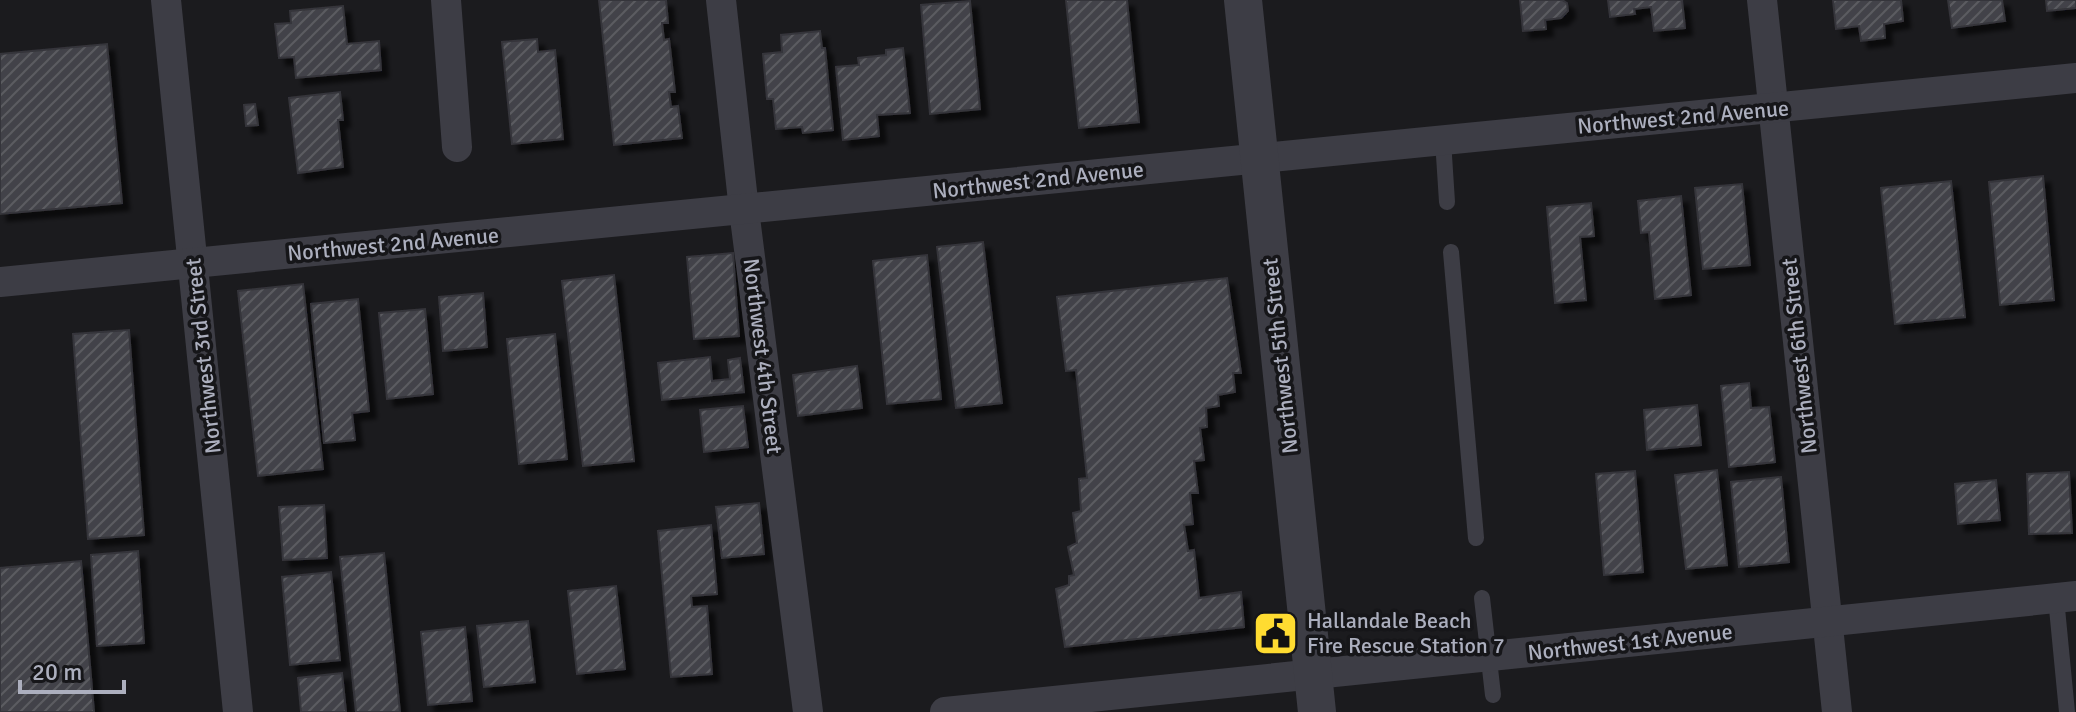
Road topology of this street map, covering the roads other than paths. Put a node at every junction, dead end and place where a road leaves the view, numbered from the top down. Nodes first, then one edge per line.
1 (166, 0) edge
2 (446, 0) edge
3 (721, 0) edge
4 (1243, 0) edge
5 (1762, 0) edge
6 (2076, 78) edge
7 (1773, 109) junction
8 (1443, 140) junction
9 (457, 147) dead end
10 (1259, 158) junction
11 (1447, 202) dead end
12 (744, 210) junction
13 (1451, 252) dead end
14 (194, 263) junction
15 (0, 282) edge
16 (1476, 538) dead end
17 (2066, 597) edge
18 (1482, 598) dead end
19 (1827, 622) junction
20 (1488, 657) junction
21 (1315, 694) edge
22 (1493, 695) dead end
23 (238, 712) edge
24 (808, 712) edge
25 (945, 712) edge
26 (1837, 712) edge
27 (2067, 712) edge

1 - 14 street, Northwest 3rd Street
2 - 9 street
3 - 12 street, Northwest 4th Street
4 - 10 street, Northwest 5th Street
5 - 7 street, Northwest 6th Street
6 - 7 street, Northwest 2nd Avenue
7 - 8 street, Northwest 2nd Avenue
7 - 19 street, Northwest 6th Street
8 - 10 street, Northwest 2nd Avenue
8 - 11 lane
10 - 12 street, Northwest 2nd Avenue
10 - 21 street, Northwest 5th Street
12 - 14 street, Northwest 2nd Avenue
12 - 24 street, Northwest 4th Street
13 - 16 lane
14 - 15 street, Northwest 2nd Avenue
14 - 23 street, Northwest 3rd Street
17 - 19 street, Northwest 1st Avenue
17 - 27 lane
18 - 20 lane
19 - 20 street, Northwest 1st Avenue
19 - 26 street, Northwest 6th Street
20 - 21 street, Northwest 1st Avenue
20 - 22 lane
21 - 25 street, Northwest 1st Avenue

